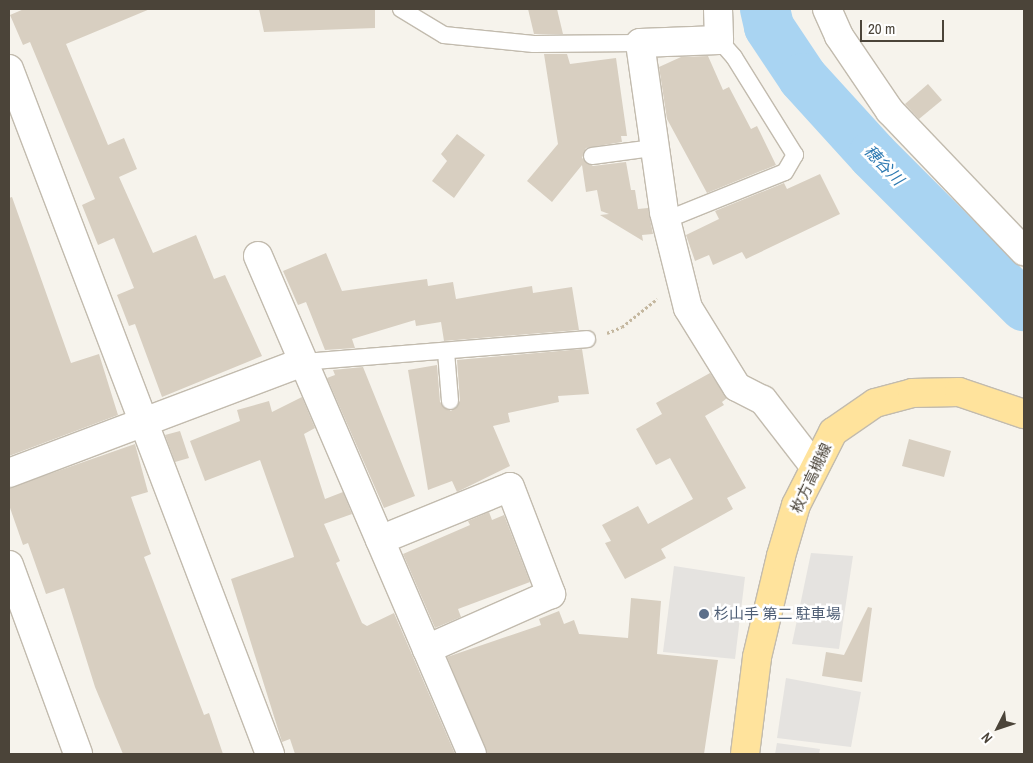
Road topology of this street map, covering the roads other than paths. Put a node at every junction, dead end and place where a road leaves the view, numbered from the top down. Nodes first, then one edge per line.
1 (401, 9) edge
2 (718, 9) edge
3 (827, 9) edge
4 (720, 40) junction
5 (640, 43) junction
6 (9, 68) edge
7 (653, 148) junction
8 (592, 156) dead end
9 (666, 220) junction
10 (1024, 251) edge
11 (258, 256) dead end
12 (587, 339) road end
13 (446, 352) junction
14 (303, 362) junction
15 (450, 400) dead end
16 (1024, 414) edge
17 (145, 421) junction
18 (814, 466) junction
19 (9, 473) edge
20 (380, 540) junction
21 (9, 564) edge
22 (427, 649) junction
23 (78, 754) edge
24 (270, 754) edge
25 (472, 754) edge
26 (745, 754) edge

1 - 5 lane
2 - 4 street
3 - 10 street
4 - 5 street
4 - 9 lane
5 - 7 street
6 - 17 street
7 - 8 lane
7 - 9 street
9 - 18 street
11 - 14 street
12 - 13 lane
13 - 14 lane
13 - 15 lane
14 - 17 street
14 - 20 street
16 - 18 main road, 枚方高槻線
17 - 19 street
17 - 24 street
18 - 26 main road, 枚方高槻線
20 - 22 street
20 - 22 street
21 - 23 street
22 - 25 street

